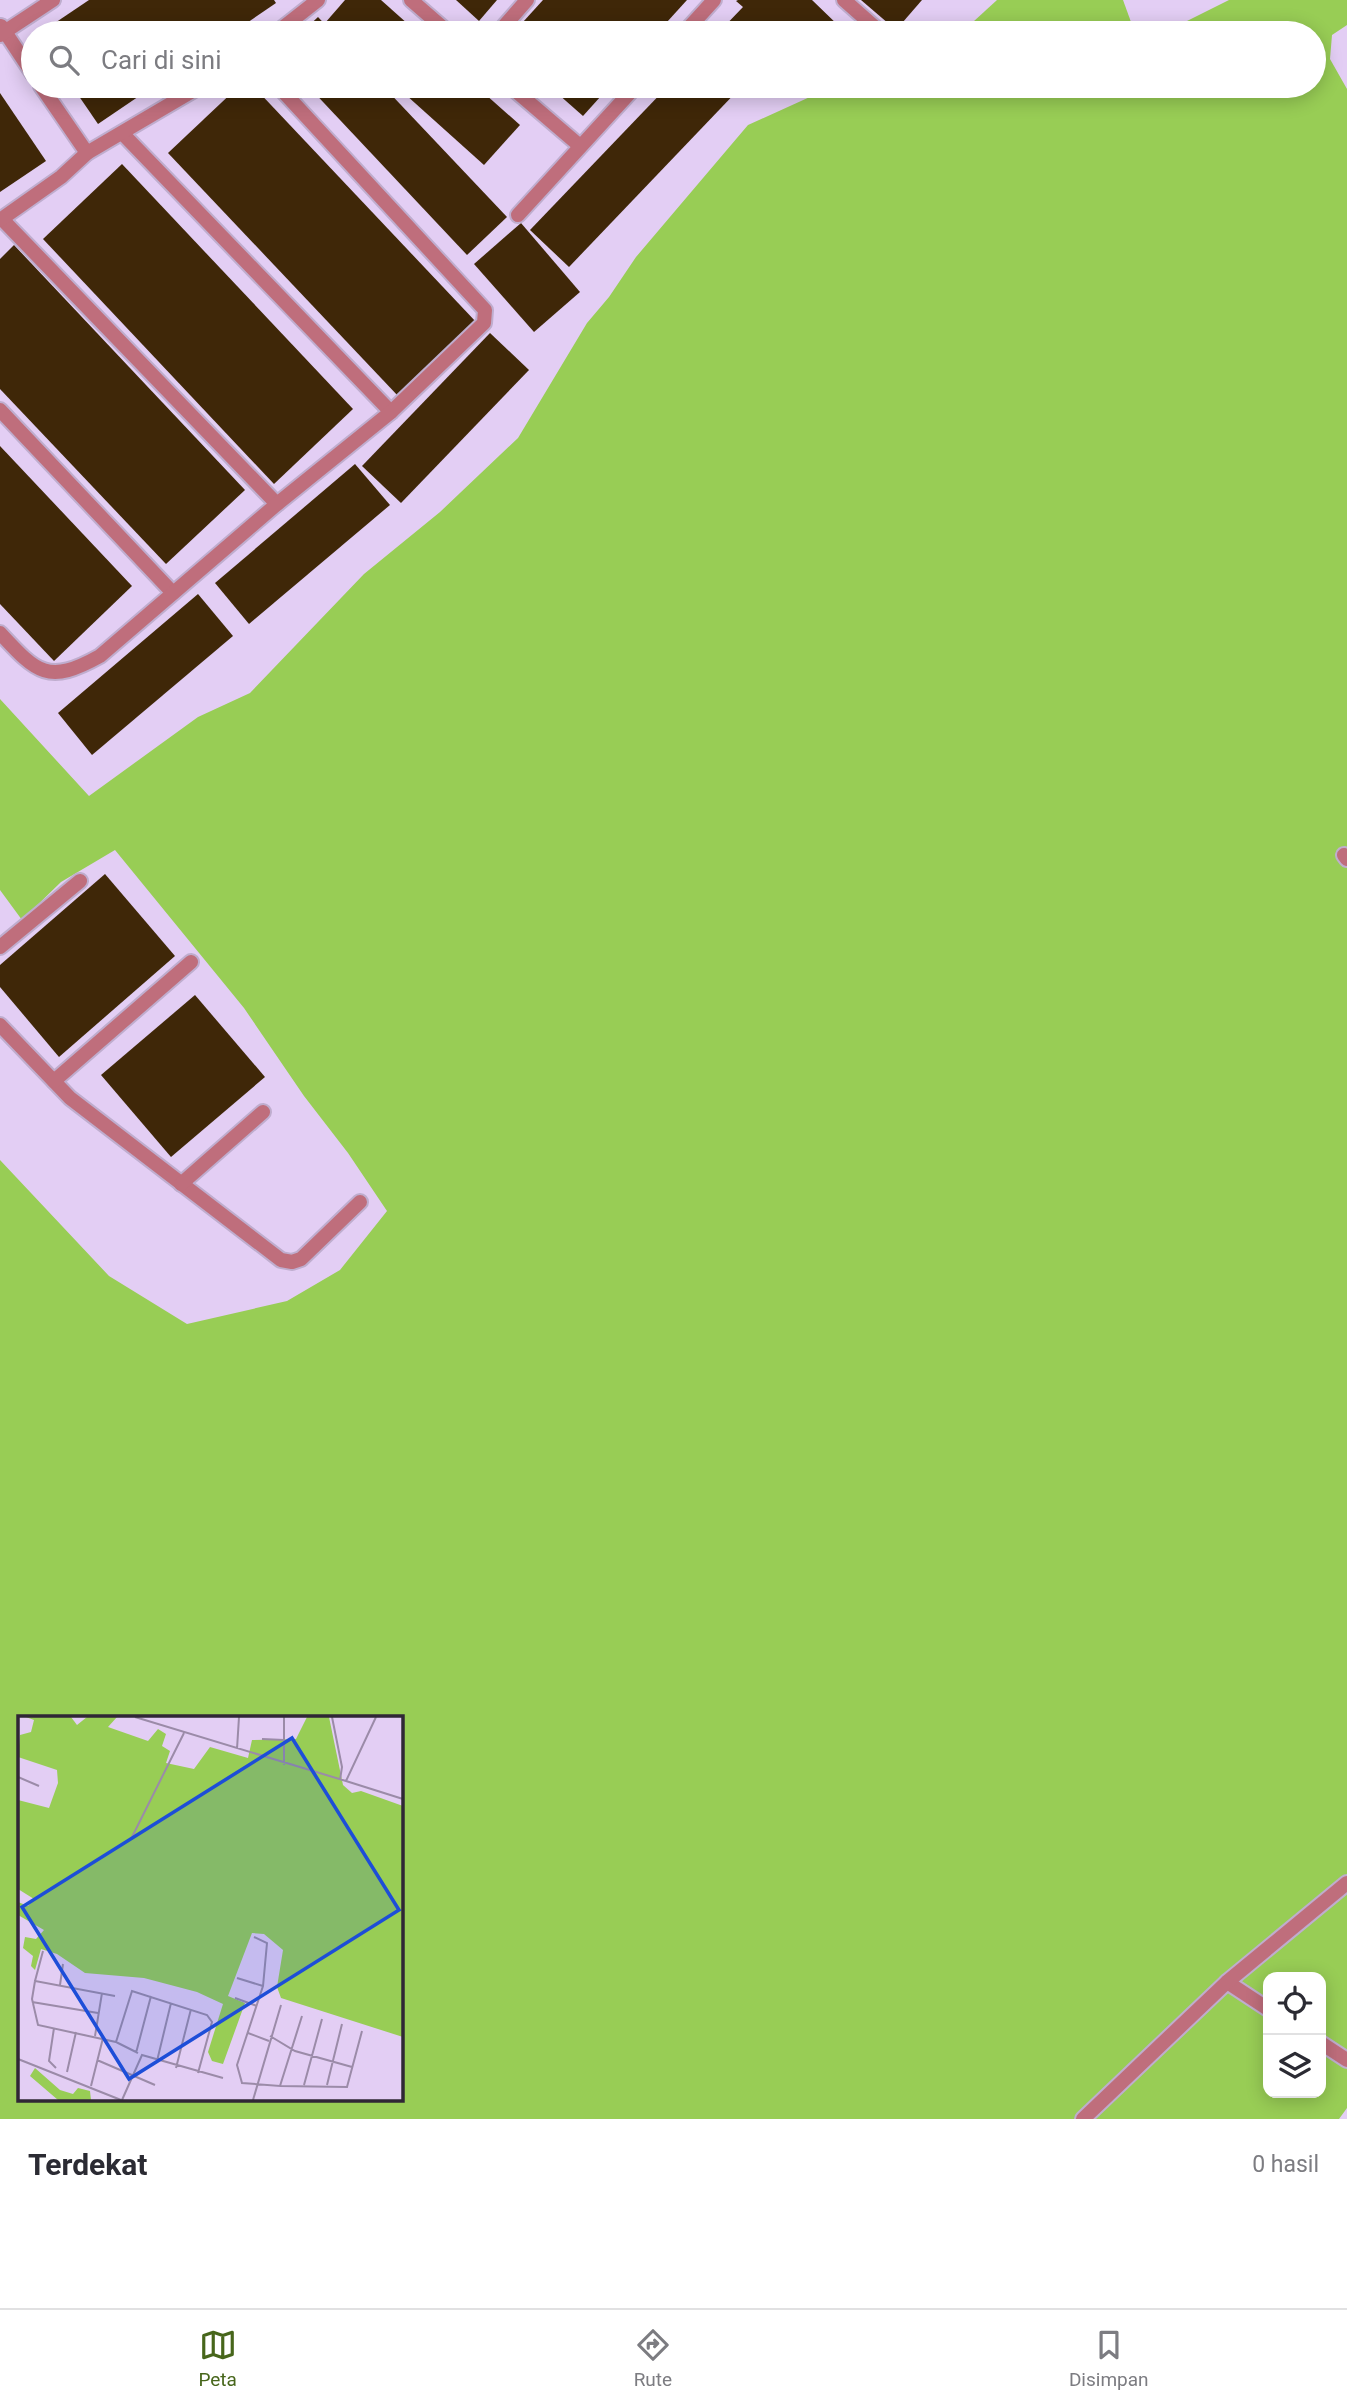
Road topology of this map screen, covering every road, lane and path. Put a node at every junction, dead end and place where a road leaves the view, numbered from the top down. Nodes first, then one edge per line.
1 (53, 0) edge
2 (318, 0) edge
3 (411, 0) edge
4 (527, 0) edge
5 (714, 0) edge
6 (844, 0) edge
7 (291, 21) edge
8 (435, 21) edge
9 (509, 21) edge
10 (695, 21) edge
11 (868, 21) edge
12 (2, 31) edge
13 (21, 57) edge
14 (49, 98) edge
15 (181, 98) edge
16 (289, 98) edge
17 (524, 98) edge
18 (625, 98) edge
19 (122, 133) junction
20 (580, 146) junction
21 (87, 153) junction
22 (517, 215) dead end
23 (1, 219) edge
24 (0, 410) edge
25 (391, 412) junction
26 (277, 504) junction
27 (173, 593) junction
28 (0, 634) edge
29 (79, 881) dead end
30 (0, 947) edge
31 (191, 962) dead end
32 (0, 1025) edge
33 (54, 1081) junction
34 (263, 1112) dead end
35 (181, 1184) junction
36 (360, 1202) dead end
37 (1347, 1883) edge
38 (1227, 1982) junction
39 (1263, 2006) edge
40 (1326, 2046) edge
41 (1347, 2060) edge
42 (1083, 2119) edge

1 - 12 street
2 - 7 street
3 - 8 street
4 - 9 street
5 - 10 street
6 - 11 street
12 - 13 street
14 - 21 street
15 - 19 street
16 - 25 street
17 - 20 street
18 - 20 street
19 - 21 street
19 - 25 street
20 - 22 street
21 - 23 street
23 - 26 street
24 - 27 street
25 - 26 street
26 - 27 street
27 - 28 street
29 - 30 street
31 - 33 street
32 - 33 street
33 - 35 street
34 - 35 street
35 - 36 street
37 - 38 street
38 - 39 street
38 - 42 street
40 - 41 street

